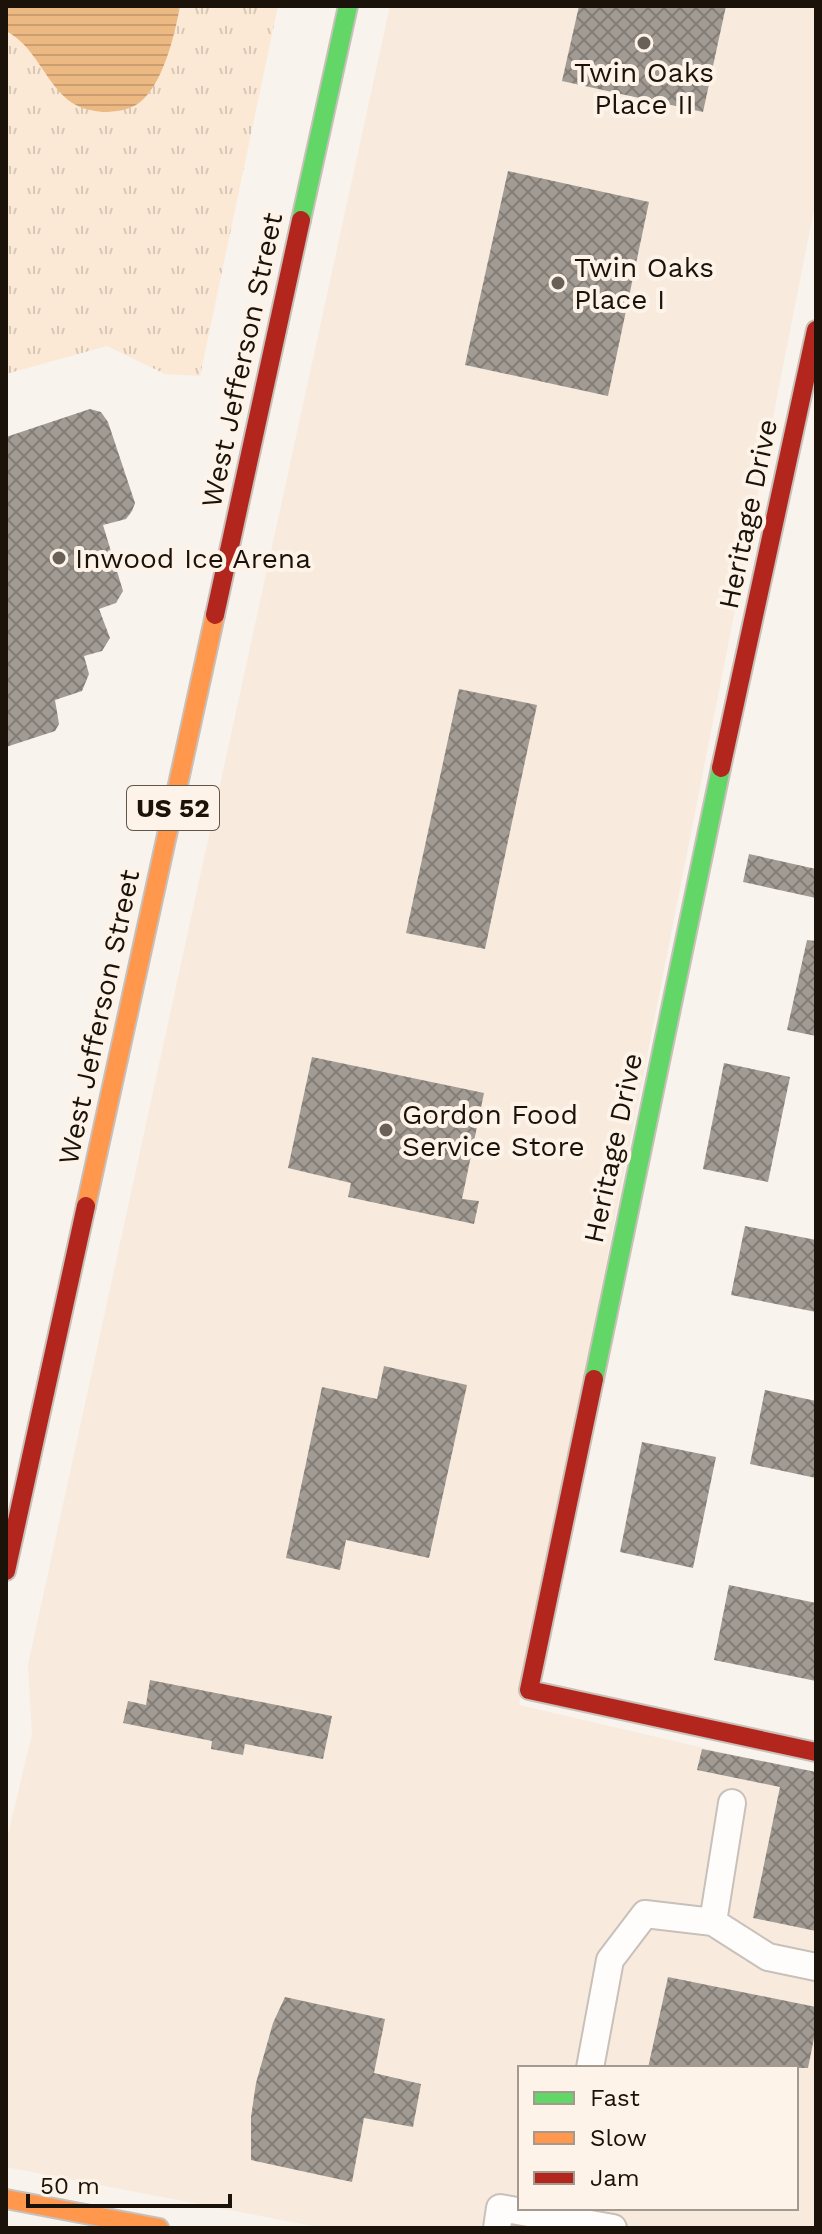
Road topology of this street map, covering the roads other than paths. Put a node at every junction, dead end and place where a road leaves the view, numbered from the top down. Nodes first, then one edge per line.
1 (348, 6) edge
2 (816, 330) edge
3 (6, 1571) edge
4 (816, 1752) edge
5 (732, 1803) dead end
6 (713, 1922) junction
7 (816, 1967) edge
8 (590, 2066) edge
9 (6, 2199) edge
10 (518, 2209) edge
11 (525, 2210) edge
12 (563, 2213) edge
13 (159, 2228) edge
14 (497, 2228) edge
15 (613, 2228) edge

1 - 3 street, West Jefferson Street / US 52
2 - 4 street, Heritage Drive
5 - 6 street
6 - 7 street
6 - 8 street
9 - 13 street
10 - 14 street
11 - 12 street
12 - 15 street

